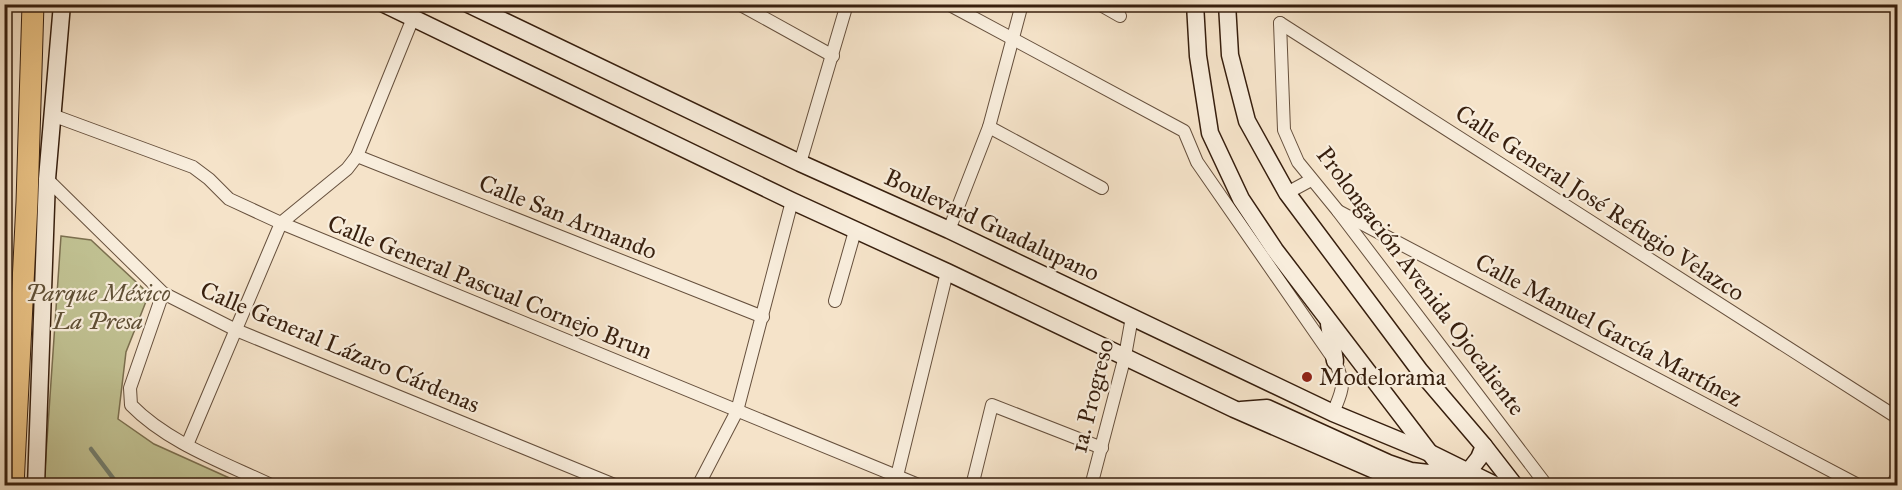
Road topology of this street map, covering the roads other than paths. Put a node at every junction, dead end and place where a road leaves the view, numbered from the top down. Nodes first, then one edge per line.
1 (33, 4) edge
2 (62, 4) edge
3 (384, 4) edge
4 (468, 4) edge
5 (739, 4) edge
6 (848, 4) edge
7 (948, 4) edge
8 (1022, 4) edge
9 (1099, 4) edge
10 (1195, 4) edge
11 (1227, 4) edge
12 (1120, 16) dead end
13 (413, 18) junction
14 (1280, 23) joint
15 (1012, 40) junction
16 (832, 56) junction
17 (52, 115) junction
18 (989, 127) junction
19 (357, 156) junction
20 (800, 163) junction
21 (47, 179) junction
22 (1311, 180) junction
23 (1102, 188) dead end
24 (1287, 194) junction
25 (792, 201) junction
26 (1338, 212) junction
27 (281, 223) junction
28 (949, 230) junction
29 (855, 231) junction
30 (947, 272) junction
31 (163, 293) junction
32 (835, 301) dead end
33 (763, 317) junction
34 (1132, 317) junction
35 (1329, 320) junction
36 (236, 330) junction
37 (1125, 356) junction
38 (1335, 361) junction
39 (1234, 409) junction
40 (736, 411) junction
41 (1333, 412) junction
42 (1898, 418) edge
43 (188, 445) junction
44 (1484, 446) junction
45 (1102, 448) junction
46 (1432, 454) junction
47 (1468, 472) junction
48 (1898, 474) edge
49 (897, 476) junction
50 (1450, 480) edge
51 (1409, 485) edge
52 (13, 486) edge
53 (36, 486) edge
54 (273, 486) edge
55 (617, 486) edge
56 (698, 486) edge
57 (921, 486) edge
58 (972, 486) edge
59 (1091, 486) edge
60 (1497, 486) edge
61 (1515, 486) edge
62 (1547, 486) edge
63 (1860, 486) edge
64 (1892, 486) edge

1 - 52 highway
2 - 17 main road
3 - 13 main road
4 - 20 main road, Boulevard Guadalupano
5 - 16 street
6 - 16 street
7 - 15 street
8 - 15 street
9 - 12 street
10 - 35 main road
11 - 24 main road, Prolongación Avenida Ojocaliente
13 - 19 street
13 - 25 main road
14 - 22 street, Prolongación Avenida Ojocaliente
14 - 42 street, Calle General José Refugio Velazco
15 - 18 street
15 - 38 street
16 - 20 street
17 - 21 main road
17 - 27 street, Calle General Pascual Cornejo Brun
18 - 23 street
18 - 28 street
19 - 27 street
19 - 33 street, Calle San Armando
20 - 28 main road, Boulevard Guadalupano
21 - 31 street, Calle General Lázaro Cárdenas
21 - 53 main road
22 - 24 street
22 - 26 street, Prolongación Avenida Ojocaliente
24 - 44 main road, Prolongación Avenida Ojocaliente
25 - 29 main road
25 - 33 street
26 - 62 street, Prolongación Avenida Ojocaliente
26 - 63 street, Calle Manuel García Martínez
27 - 36 street
27 - 40 street, Calle General Pascual Cornejo Brun
28 - 34 main road, Boulevard Guadalupano
29 - 30 main road
29 - 32 street
30 - 37 main road
30 - 49 street
31 - 36 street, Calle General Lázaro Cárdenas
31 - 43 street
33 - 40 street
34 - 37 street, 1a. Progreso
34 - 41 main road, Boulevard Guadalupano
35 - 38 main road
35 - 46 main road
36 - 43 street
36 - 55 street, Calle General Lázaro Cárdenas
37 - 39 main road
37 - 45 street, 1a. Progreso
38 - 41 street
39 - 50 main road
39 - 51 main road
40 - 49 street, Calle General Pascual Cornejo Brun
40 - 56 street
41 - 46 main road, Boulevard Guadalupano
43 - 54 street
44 - 47 main road
44 - 61 main road, Prolongación Avenida Ojocaliente
45 - 58 street
45 - 59 street, 1a. Progreso
46 - 47 main road, Boulevard Guadalupano
46 - 50 main road
47 - 50 main road
47 - 60 main road, Boulevard Guadalupano
48 - 64 street
49 - 57 street, Calle General Pascual Cornejo Brun

